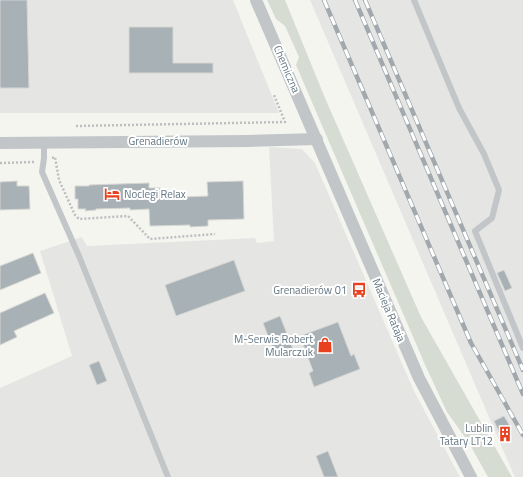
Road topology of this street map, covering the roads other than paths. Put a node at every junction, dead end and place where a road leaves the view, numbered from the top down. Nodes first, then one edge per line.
1 (256, 0) edge
2 (414, 0) edge
3 (317, 139) junction
4 (44, 142) junction
5 (0, 143) edge
6 (523, 348) edge
7 (168, 477) edge
8 (471, 477) edge

1 - 3 street, Chemiczna
2 - 6 lane
3 - 4 street, Grenadierów
3 - 8 street, Macieja Rataja
4 - 5 street, Grenadierów
4 - 7 lane

